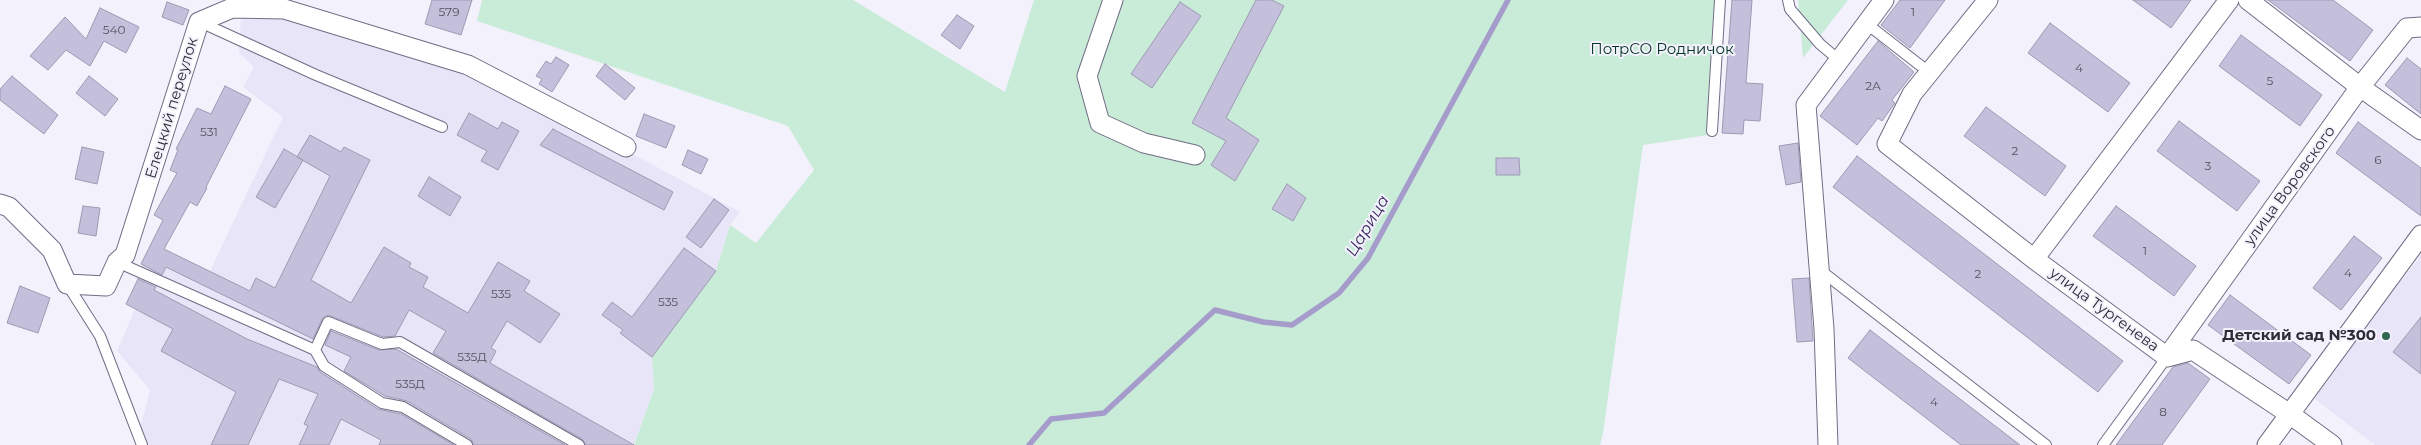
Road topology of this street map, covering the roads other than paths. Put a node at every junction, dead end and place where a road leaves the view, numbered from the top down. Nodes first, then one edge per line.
1 (1113, 0) edge
2 (1720, 0) edge
3 (1788, 0) edge
4 (1884, 0) edge
5 (1988, 0) edge
6 (2228, 0) edge
7 (2248, 0) edge
8 (199, 22) junction
9 (1867, 24) junction
10 (2421, 27) edge
11 (1840, 61) junction
12 (1930, 73) junction
13 (2360, 87) junction
14 (442, 127) dead end
15 (2421, 130) edge
16 (1712, 131) dead end
17 (626, 147) dead end
18 (1195, 155) dead end
19 (0, 204) edge
20 (2421, 234) edge
21 (2034, 259) junction
22 (117, 262) junction
23 (1820, 270) junction
24 (67, 284) junction
25 (315, 350) junction
26 (2167, 357) junction
27 (2291, 415) junction
28 (1832, 442) edge
29 (142, 445) edge
30 (467, 445) edge
31 (580, 445) edge
32 (2046, 445) edge
33 (2103, 445) edge
34 (2267, 445) edge
35 (2332, 445) edge

1 - 18 street
2 - 16 lane
3 - 11 lane
4 - 9 street
5 - 12 street
6 - 21 street
7 - 13 street
8 - 14 lane
8 - 17 street, Елецкий переулок
8 - 22 street, Елецкий переулок
9 - 11 street
9 - 12 lane
10 - 13 street, улица Воровского
11 - 23 street
12 - 21 street, улица Тургенева
13 - 15 street
13 - 26 street, улица Воровского
19 - 24 street
20 - 27 street
21 - 26 street, улица Тургенева
22 - 24 street, Елецкий переулок
22 - 25 lane
23 - 28 street
23 - 32 lane
24 - 29 lane
25 - 30 lane
25 - 31 lane
26 - 27 street, улица Тургенева
26 - 33 lane
27 - 34 street
27 - 35 street, улица Тургенева

